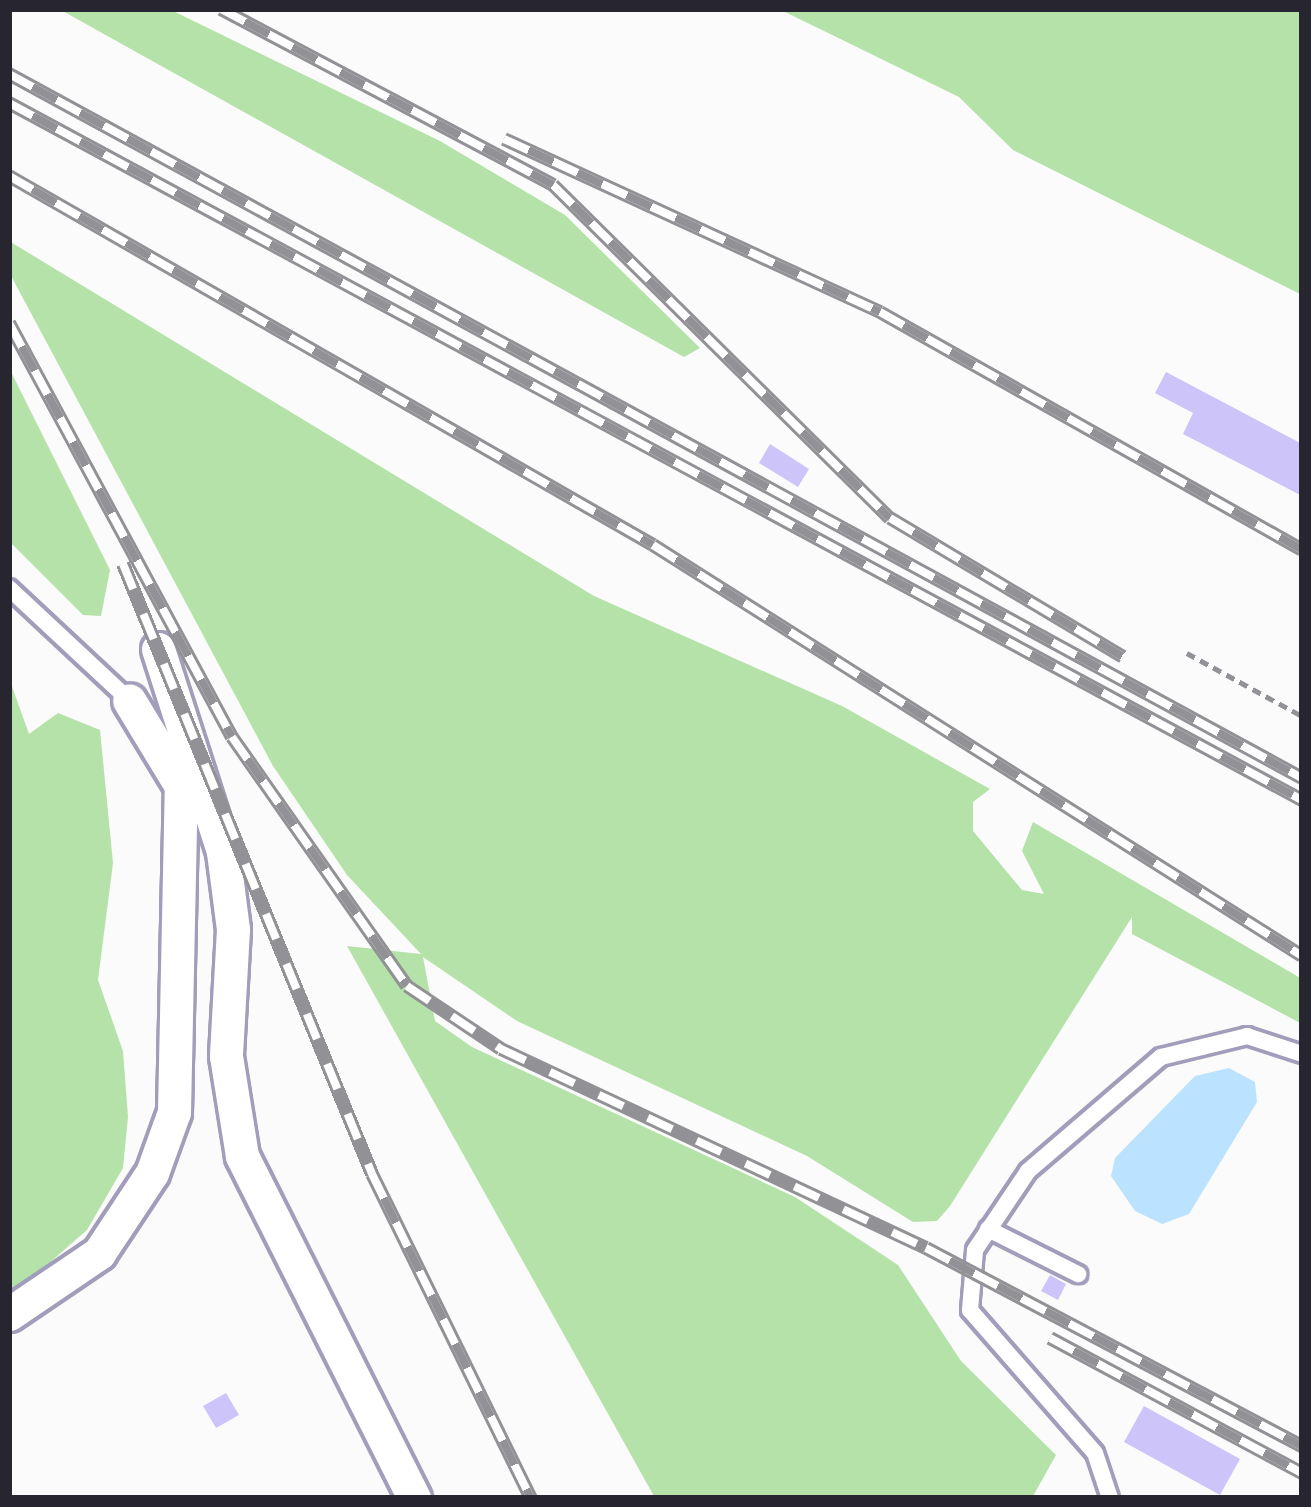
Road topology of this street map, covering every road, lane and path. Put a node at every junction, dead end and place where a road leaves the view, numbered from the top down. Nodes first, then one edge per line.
1 (9, 588) edge
2 (158, 650) dead end
3 (1187, 653) dead end
4 (129, 700) joint
5 (1302, 716) edge
6 (1302, 1054) edge
7 (988, 1229) junction
8 (1078, 1274) dead end
9 (9, 1314) edge
10 (414, 1498) edge
11 (1110, 1498) edge

1 - 4 lane
2 - 10 street
3 - 5 path
4 - 9 street
6 - 7 lane
7 - 8 lane
7 - 11 lane

